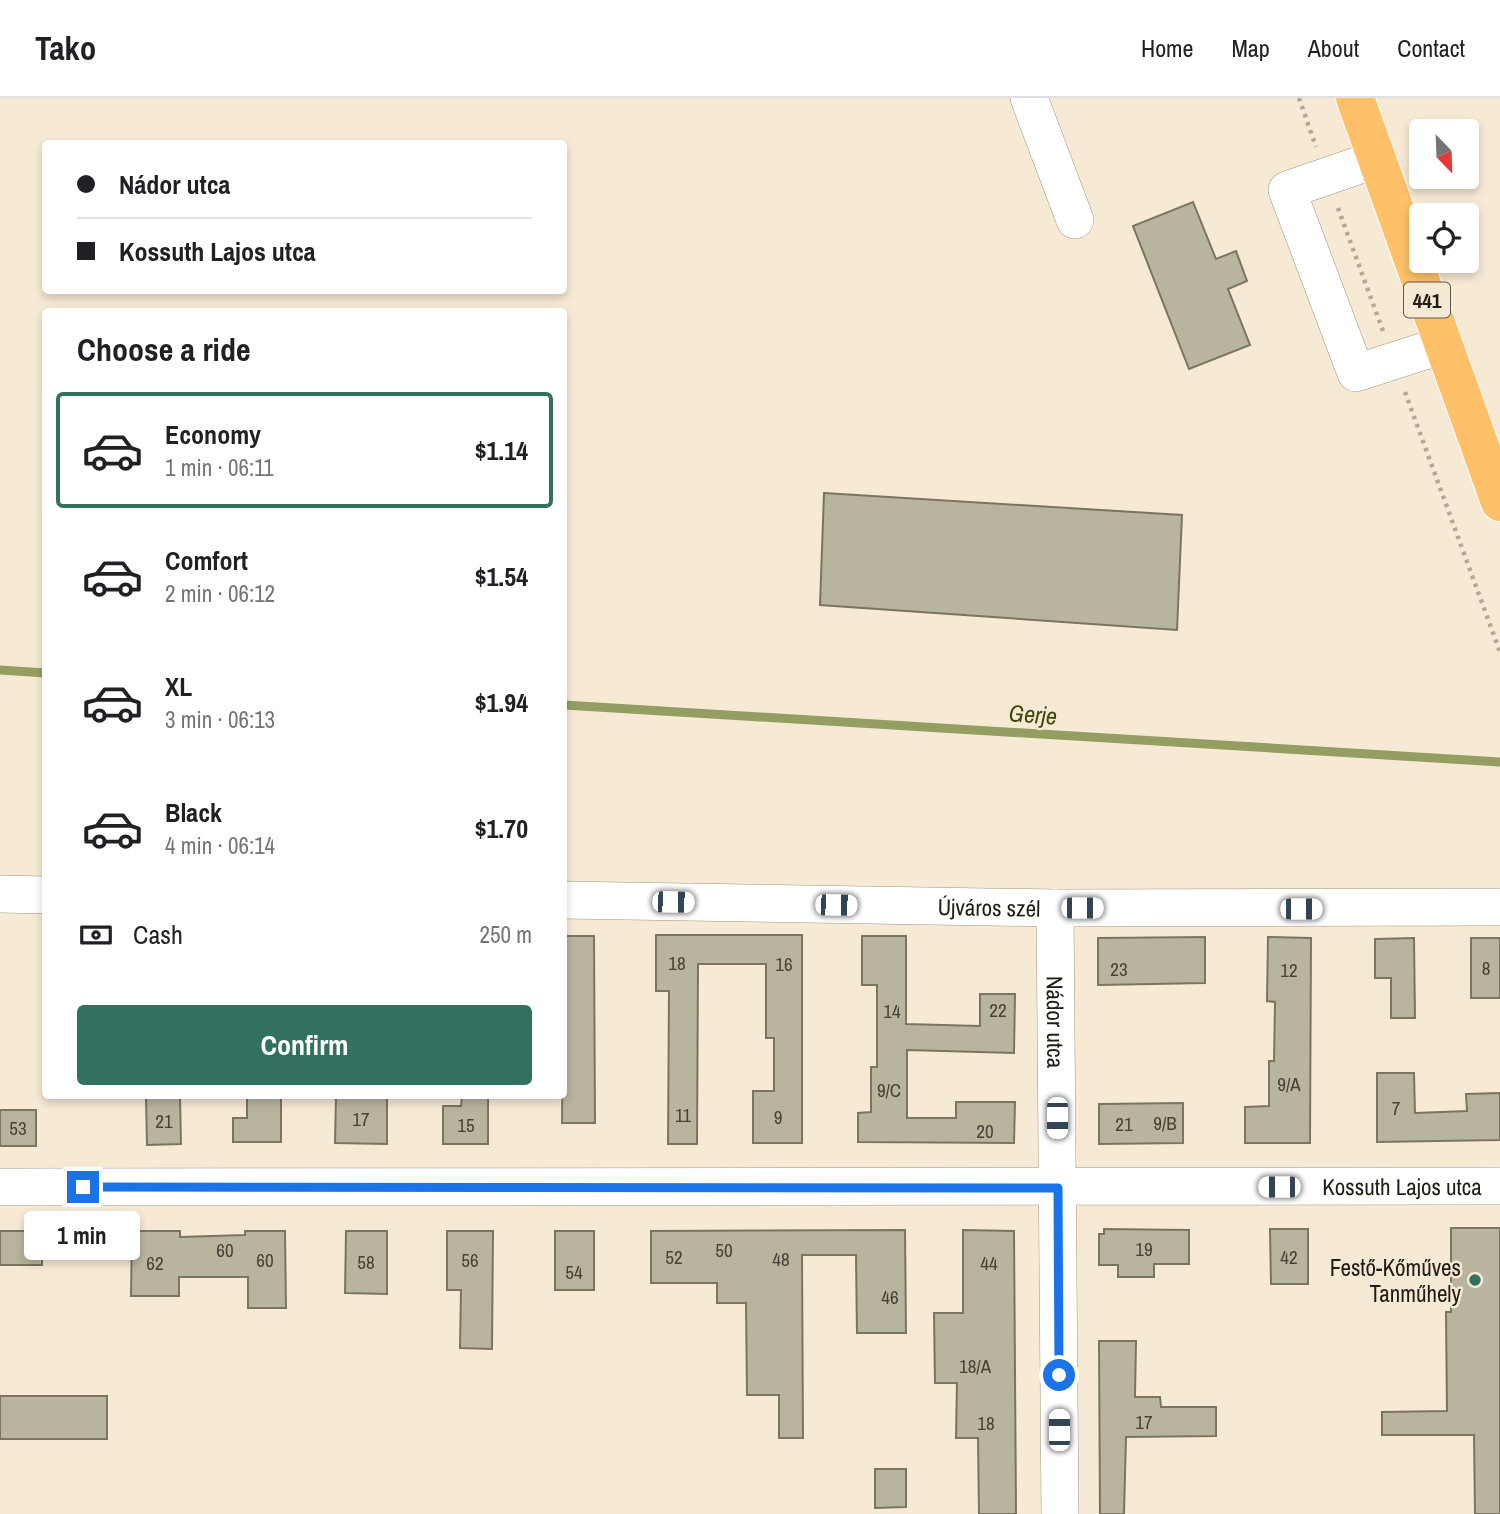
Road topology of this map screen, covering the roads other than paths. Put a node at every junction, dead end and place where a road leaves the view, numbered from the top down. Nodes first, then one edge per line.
1 (1028, 98) edge
2 (1356, 98) edge
3 (1377, 159) junction
4 (1075, 220) dead end
5 (1443, 345) junction
6 (1500, 502) edge
7 (0, 894) edge
8 (42, 895) edge
9 (567, 900) edge
10 (1500, 907) edge
11 (1055, 908) junction
12 (1500, 1186) edge
13 (0, 1187) edge
14 (1058, 1188) junction
15 (1060, 1514) edge

1 - 4 street
2 - 3 main road, 441
3 - 5 main road, 441
3 - 5 street
5 - 6 main road, 441
7 - 8 street
9 - 11 street, Újváros szél
10 - 11 street, Újváros szél
11 - 14 street, Nádor utca
12 - 14 street, Kossuth Lajos utca
13 - 14 street, Kossuth Lajos utca
14 - 15 street, Nádor utca

